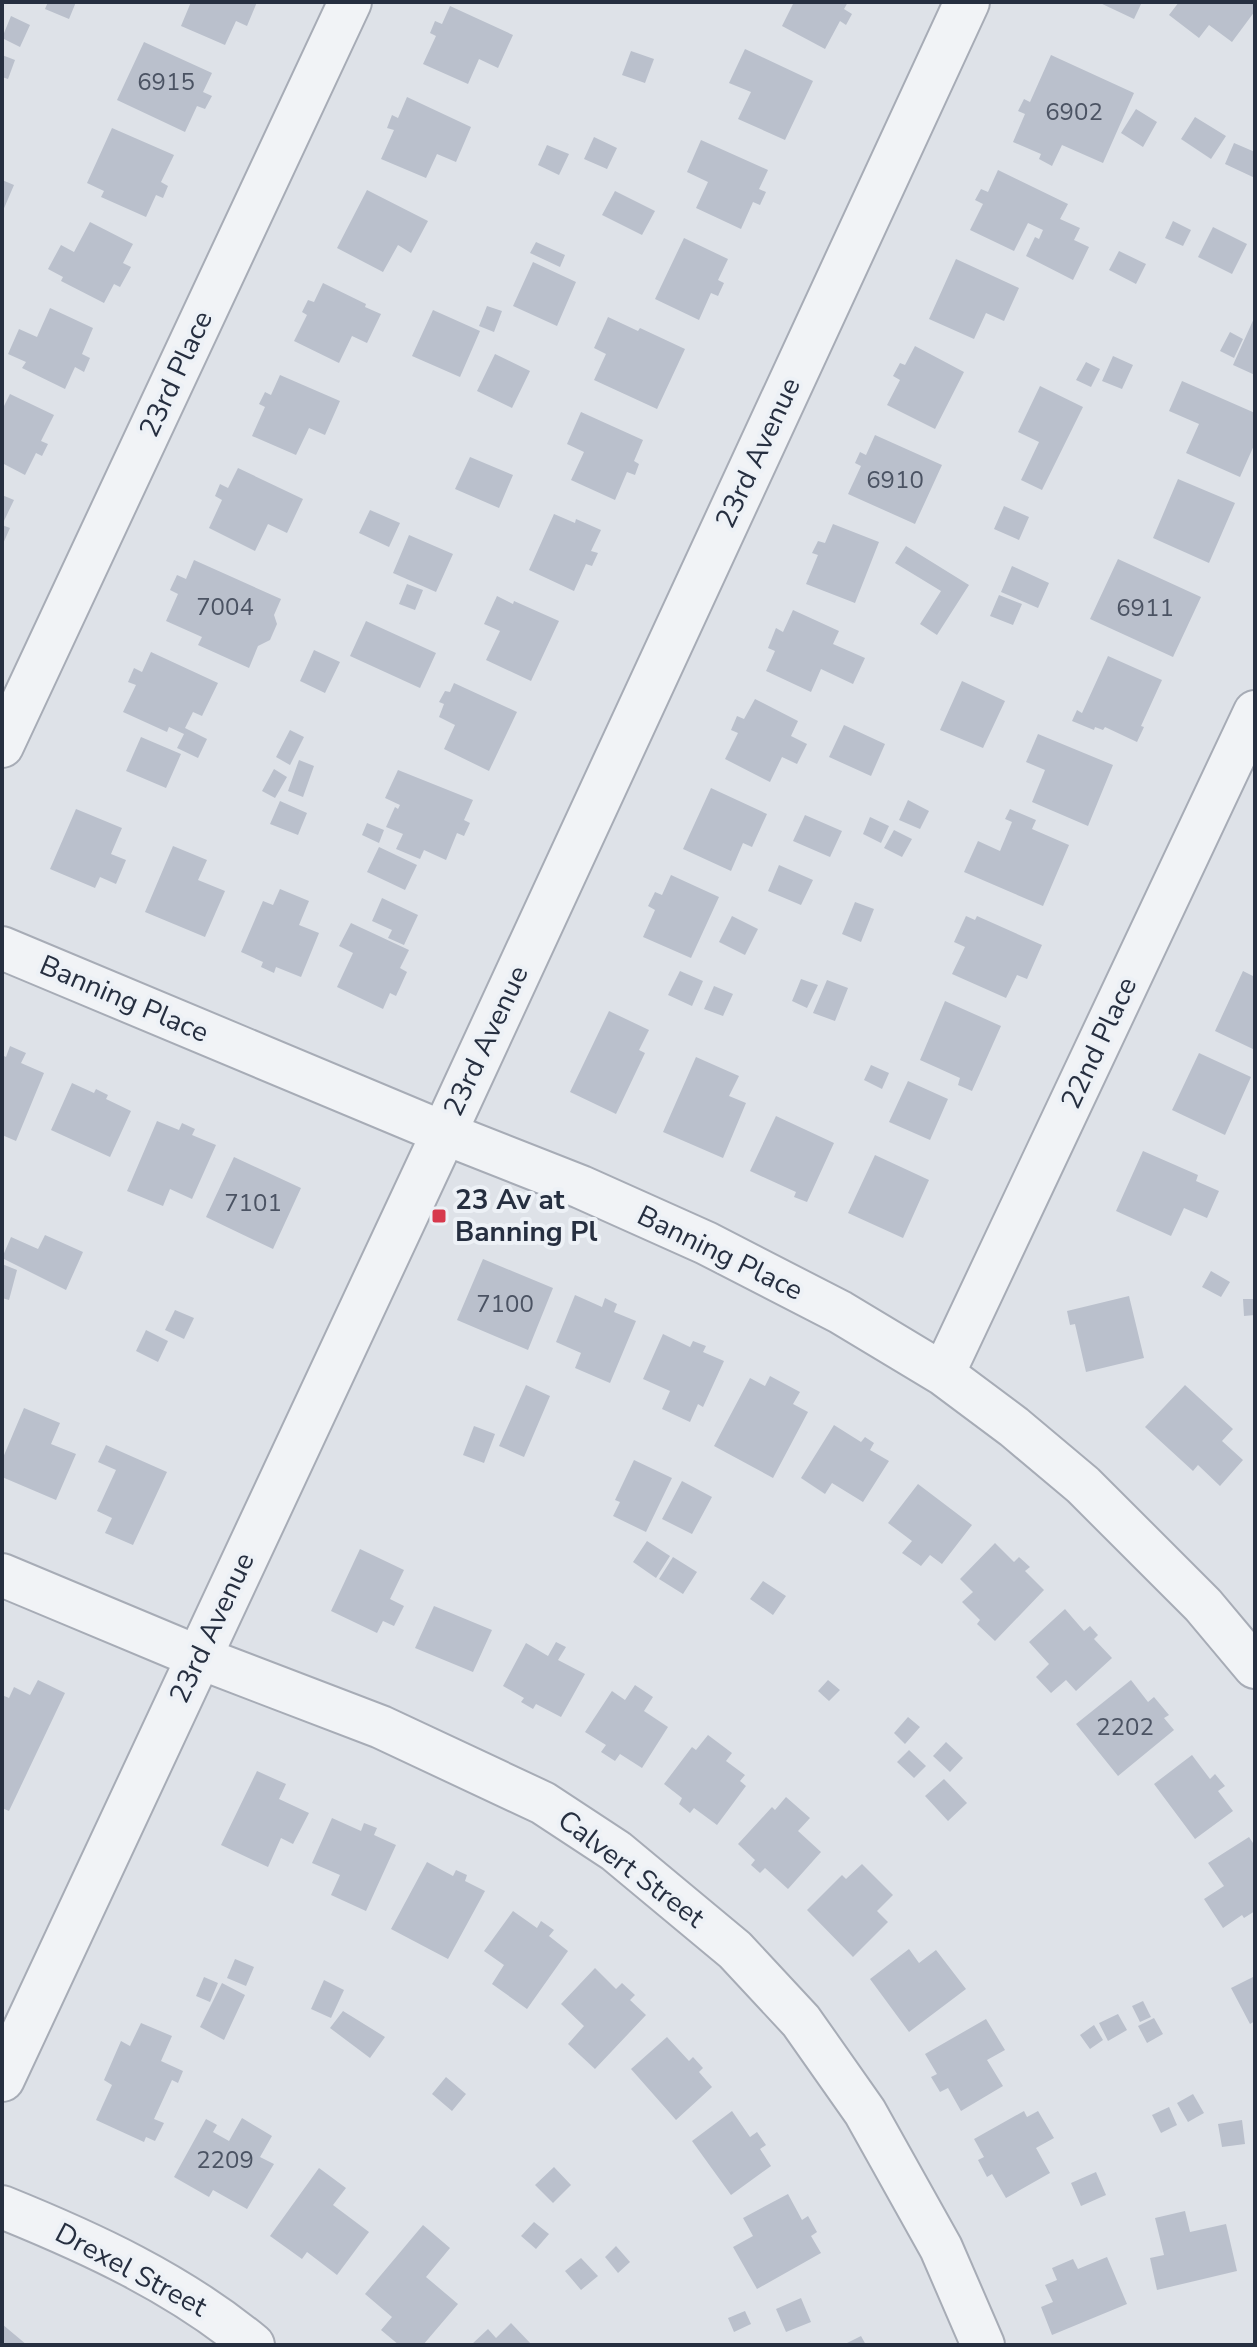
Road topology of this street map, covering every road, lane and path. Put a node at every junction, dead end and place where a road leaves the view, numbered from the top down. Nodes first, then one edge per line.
1 (350, 2) edge
2 (967, 2) edge
3 (1255, 712) edge
4 (2, 746) edge
5 (2, 948) edge
6 (444, 1133) junction
7 (943, 1374) junction
8 (2, 1575) edge
9 (198, 1657) junction
10 (1255, 1667) edge
11 (2, 2079) edge
12 (2, 2207) edge
13 (253, 2345) edge
14 (983, 2345) edge

1 - 4 street, 23rd Place
2 - 6 street, 23rd Avenue
3 - 7 street, 22nd Place
5 - 6 street, Banning Place
6 - 7 street, Banning Place
6 - 9 street, 23rd Avenue
7 - 10 street, Banning Place
8 - 9 street, Calvert Street
9 - 11 street, 23rd Avenue
9 - 14 street, Calvert Street
12 - 13 street, Drexel Street

